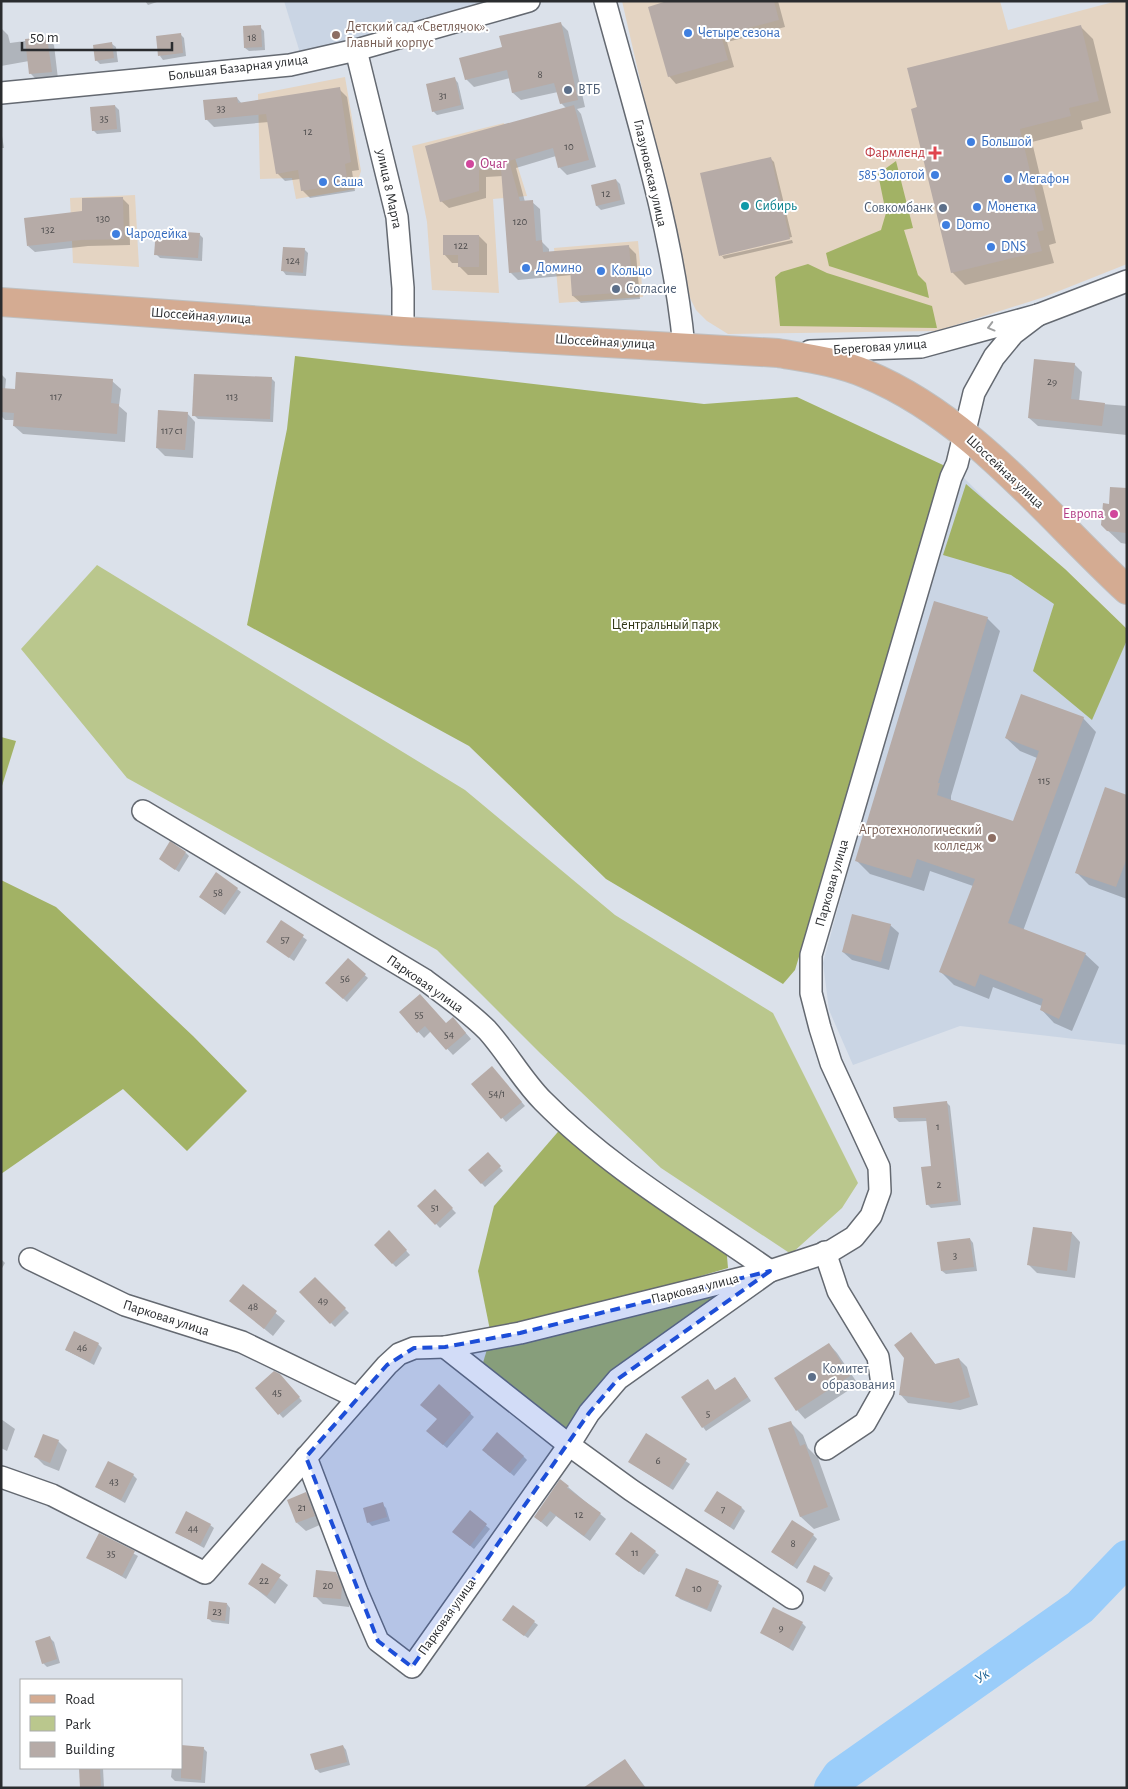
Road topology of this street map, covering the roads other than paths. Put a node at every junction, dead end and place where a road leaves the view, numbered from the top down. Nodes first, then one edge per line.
1 (529, 1) edge
2 (605, 1) edge
3 (356, 50) junction
4 (1, 93) edge
5 (1127, 281) edge
6 (1, 302) edge
7 (1038, 315) junction
8 (403, 331) junction
9 (684, 347) junction
10 (778, 353) junction
11 (965, 434) junction
12 (1127, 590) edge
13 (143, 811) dead end
14 (825, 1252) junction
15 (30, 1259) dead end
16 (770, 1271) junction
17 (445, 1347) junction
18 (358, 1398) junction
19 (569, 1445) junction
20 (826, 1448) dead end
21 (306, 1457) junction
22 (1, 1477) edge
23 (792, 1598) dead end

1 - 3 street, Большая Базарная улица
2 - 9 street, Глазуновская улица
3 - 4 street, Большая Базарная улица
3 - 8 street, улица 8 Марта
5 - 7 street, Береговая улица
6 - 8 main road, Шоссейная улица
7 -> 10 street, Береговая улица
7 - 11 street, Береговая улица
8 - 9 main road, Шоссейная улица
9 - 10 main road, Шоссейная улица
10 - 11 main road, Шоссейная улица
11 - 12 main road, Шоссейная улица
11 - 14 street, Парковая улица
13 - 16 street, Парковая улица
14 - 16 street, Парковая улица
14 - 20 street
15 - 18 street, Парковая улица
16 - 17 street, Парковая улица
16 - 19 street, Парковая улица
17 - 18 street, Парковая улица
17 - 19 street
18 - 21 street, Парковая улица
19 - 21 street, Парковая улица
19 - 23 street
21 - 22 street, Парковая улица

